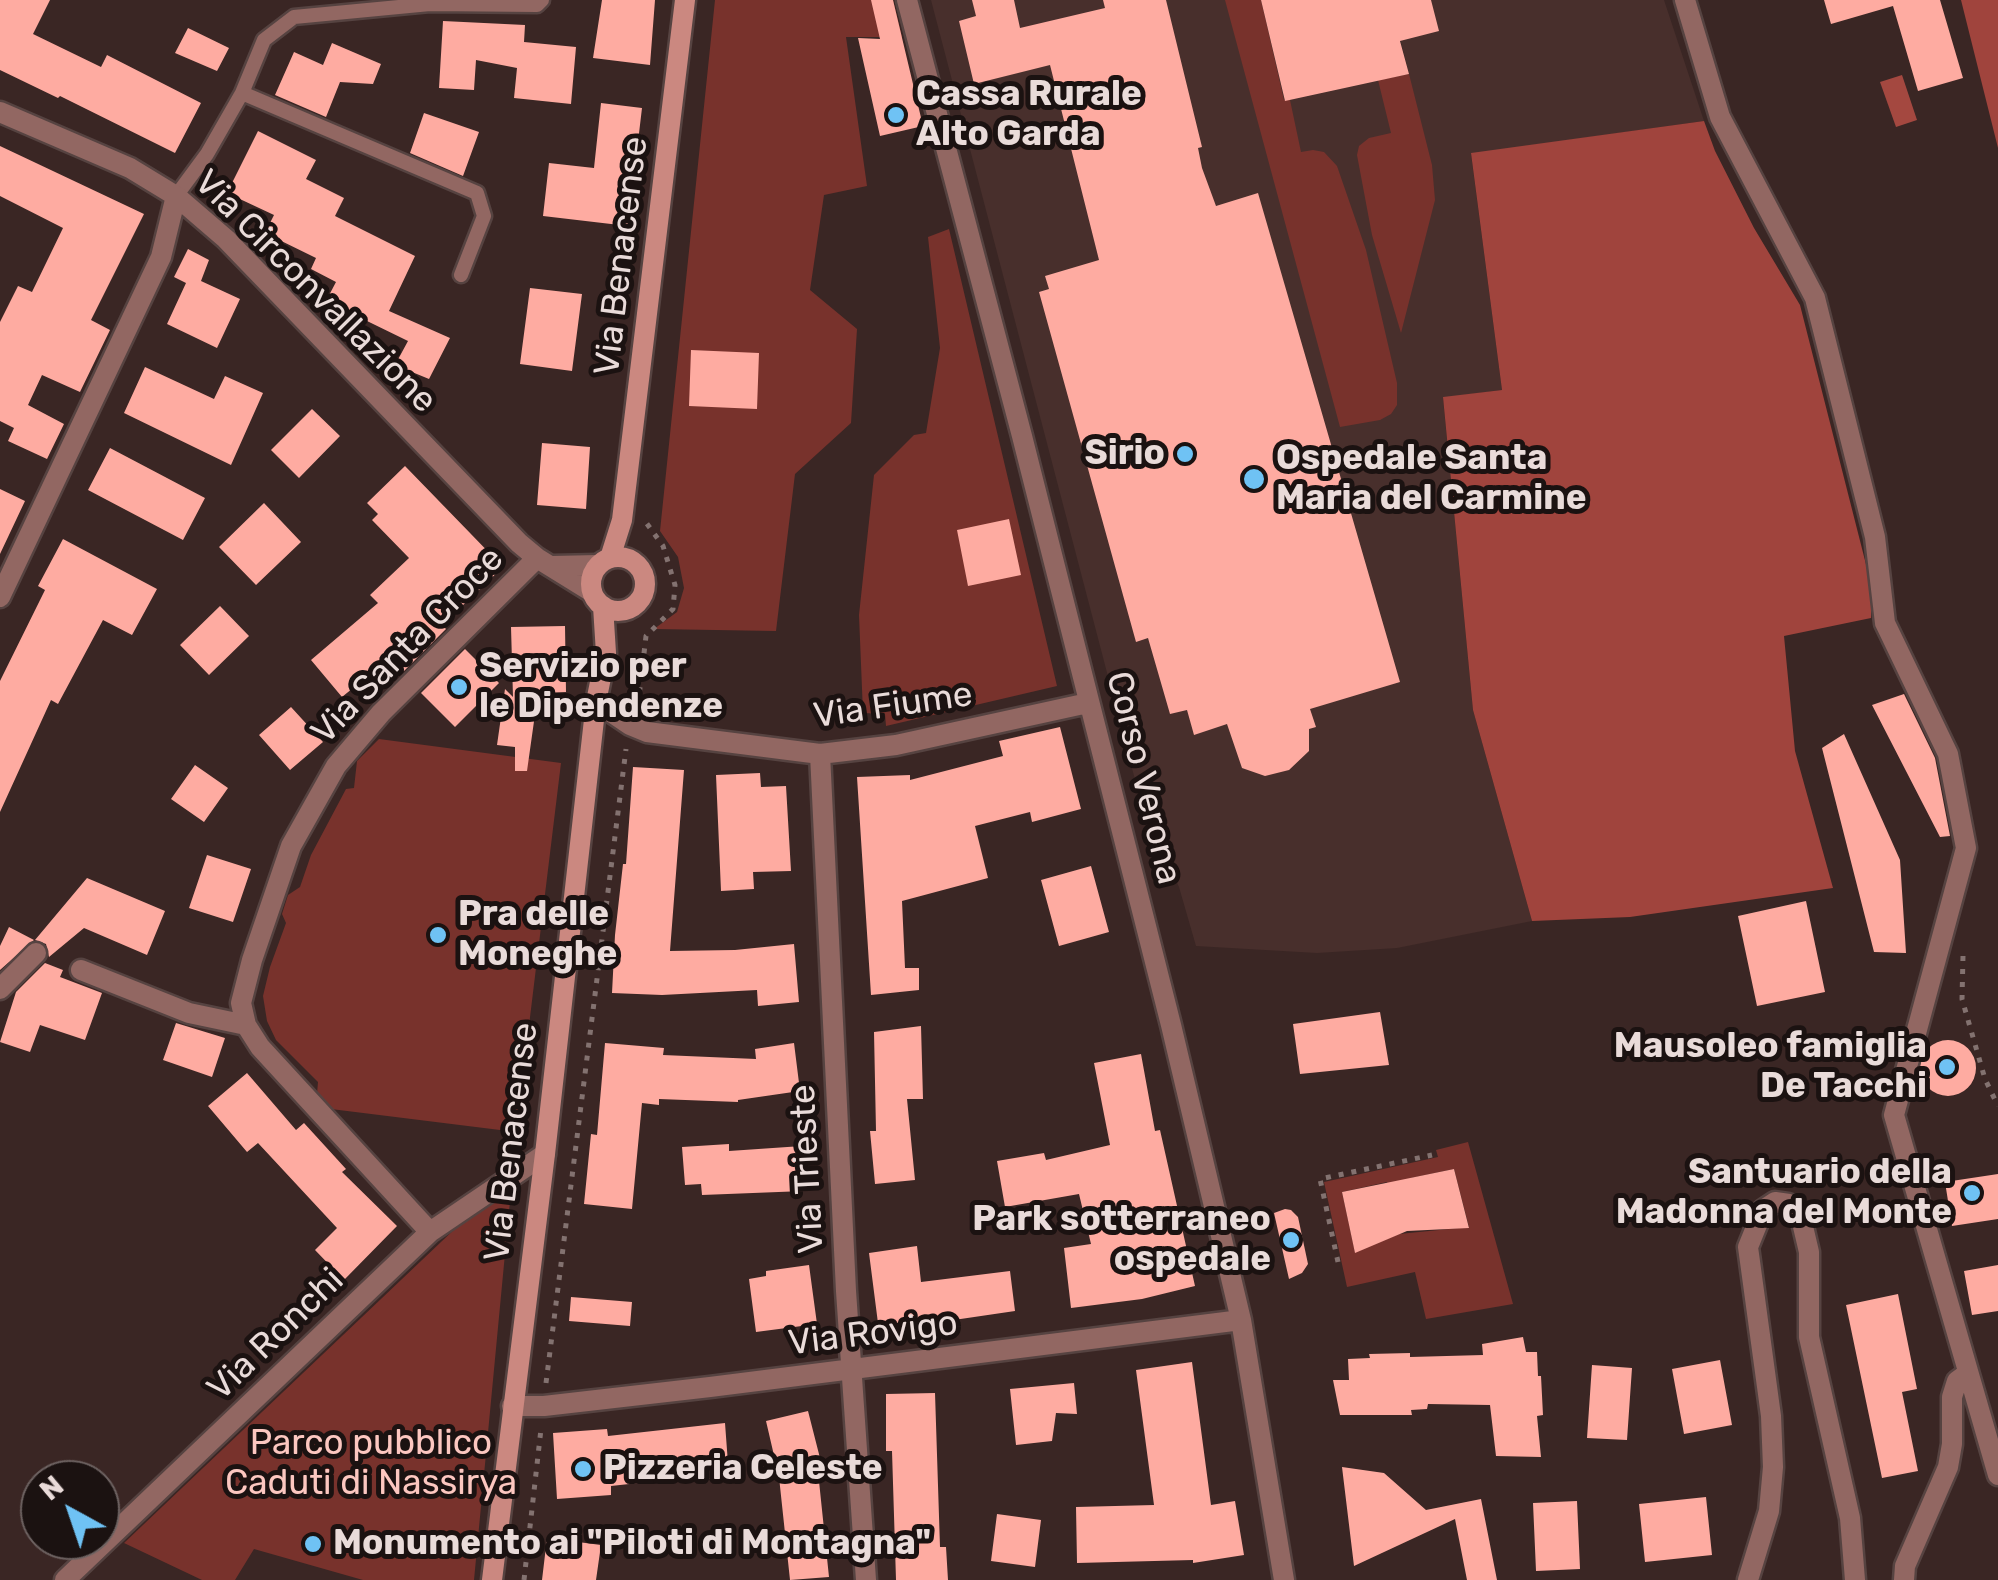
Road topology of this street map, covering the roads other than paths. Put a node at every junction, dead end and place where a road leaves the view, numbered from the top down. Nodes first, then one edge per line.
1 (542, 0) edge
2 (684, 0) edge
3 (908, 0) edge
4 (1685, 0) edge
5 (1702, 0) edge
6 (1694, 31) junction
7 (242, 92) junction
8 (0, 112) edge
9 (176, 196) junction
10 (461, 274) dead end
11 (622, 520) junction
12 (544, 562) junction
13 (604, 562) junction
14 (639, 566) junction
15 (0, 597) edge
16 (597, 599) junction
17 (632, 608) junction
18 (606, 653) junction
19 (596, 702) junction
20 (1088, 703) junction
21 (820, 754) junction
22 (36, 953) dead end
23 (81, 970) dead end
24 (0, 989) edge
25 (246, 1024) junction
26 (545, 1154) junction
27 (430, 1232) junction
28 (1242, 1320) junction
29 (852, 1370) junction
30 (1968, 1373) junction
31 (512, 1406) junction
32 (1998, 1475) edge
33 (65, 1580) edge
34 (492, 1580) edge
35 (866, 1580) edge
36 (1284, 1580) edge
37 (1748, 1580) edge
38 (1854, 1580) edge
39 (1904, 1580) edge

1 - 7 lane
2 - 11 main road, Via Benacense
3 - 20 street, Corso Verona
4 - 6 street
5 - 6 street
6 - 30 street
7 - 9 lane
7 - 10 lane
8 - 9 street, Via Circonvallazione
9 - 12 street, Via Circonvallazione
9 - 15 street
11 - 13 main road, Via Benacense
11 - 14 main road, Via Benacense
12 - 13 street
12 - 16 street, Via Circonvallazione
12 - 25 street, Via Santa Croce
13 - 14 main road
13 - 16 main road, Via Benacense
14 - 17 main road, Via Benacense
16 - 17 main road
16 - 18 main road, Via Benacense
17 - 18 main road, Via Benacense
18 - 19 main road, Via Benacense
19 - 21 street, Via Fiume
19 - 26 main road, Via Benacense
20 - 21 street, Via Fiume
20 - 28 street, Corso Verona
21 - 29 street, Via Trieste
22 - 24 street
23 - 25 street
25 - 27 street
26 - 27 street, Via Ronchi
26 - 31 main road, Via Benacense
27 - 33 street, Via Ronchi
28 - 29 street, Via Rovigo
28 - 36 street, Corso Verona
29 - 31 street, Via Rovigo
29 - 35 street, Via Trieste
30 - 32 street
30 - 39 street
31 - 34 main road, Via Benacense
37 - 38 street

